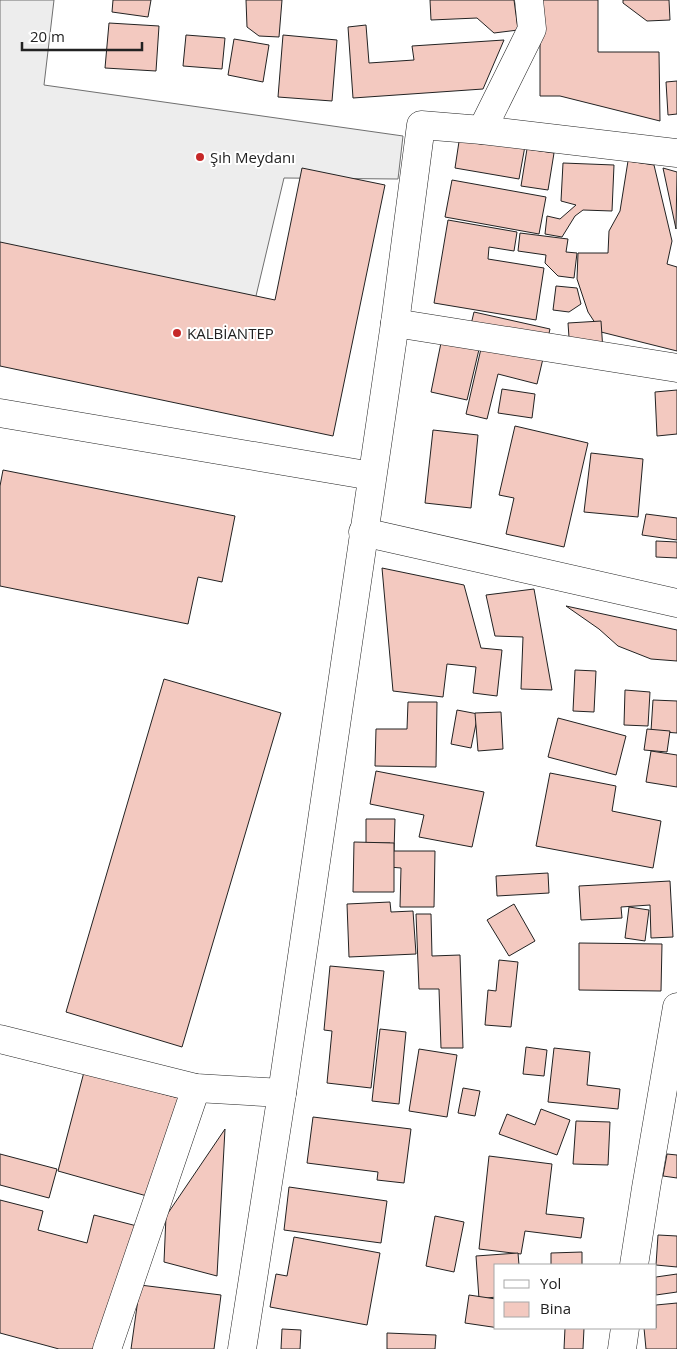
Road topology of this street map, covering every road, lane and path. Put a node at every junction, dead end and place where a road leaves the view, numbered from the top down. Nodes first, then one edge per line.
1 (529, 0) edge
2 (482, 130) junction
3 (677, 153) edge
4 (395, 323) junction
5 (677, 368) edge
6 (0, 413) edge
7 (372, 476) junction
8 (363, 532) junction
9 (677, 603) edge
10 (677, 1007) edge
11 (0, 1039) edge
12 (196, 1088) junction
13 (282, 1093) junction
14 (634, 1264) edge
15 (625, 1329) edge
16 (107, 1349) edge
17 (242, 1349) edge
18 (622, 1349) edge

1 - 2 street
2 - 3 street
2 - 4 street
4 - 5 street
4 - 7 street
6 - 7 street
7 - 8 street
8 - 9 street
8 - 13 street
10 - 14 street
11 - 12 street
12 - 13 street
12 - 16 street
13 - 17 street
15 - 18 street

